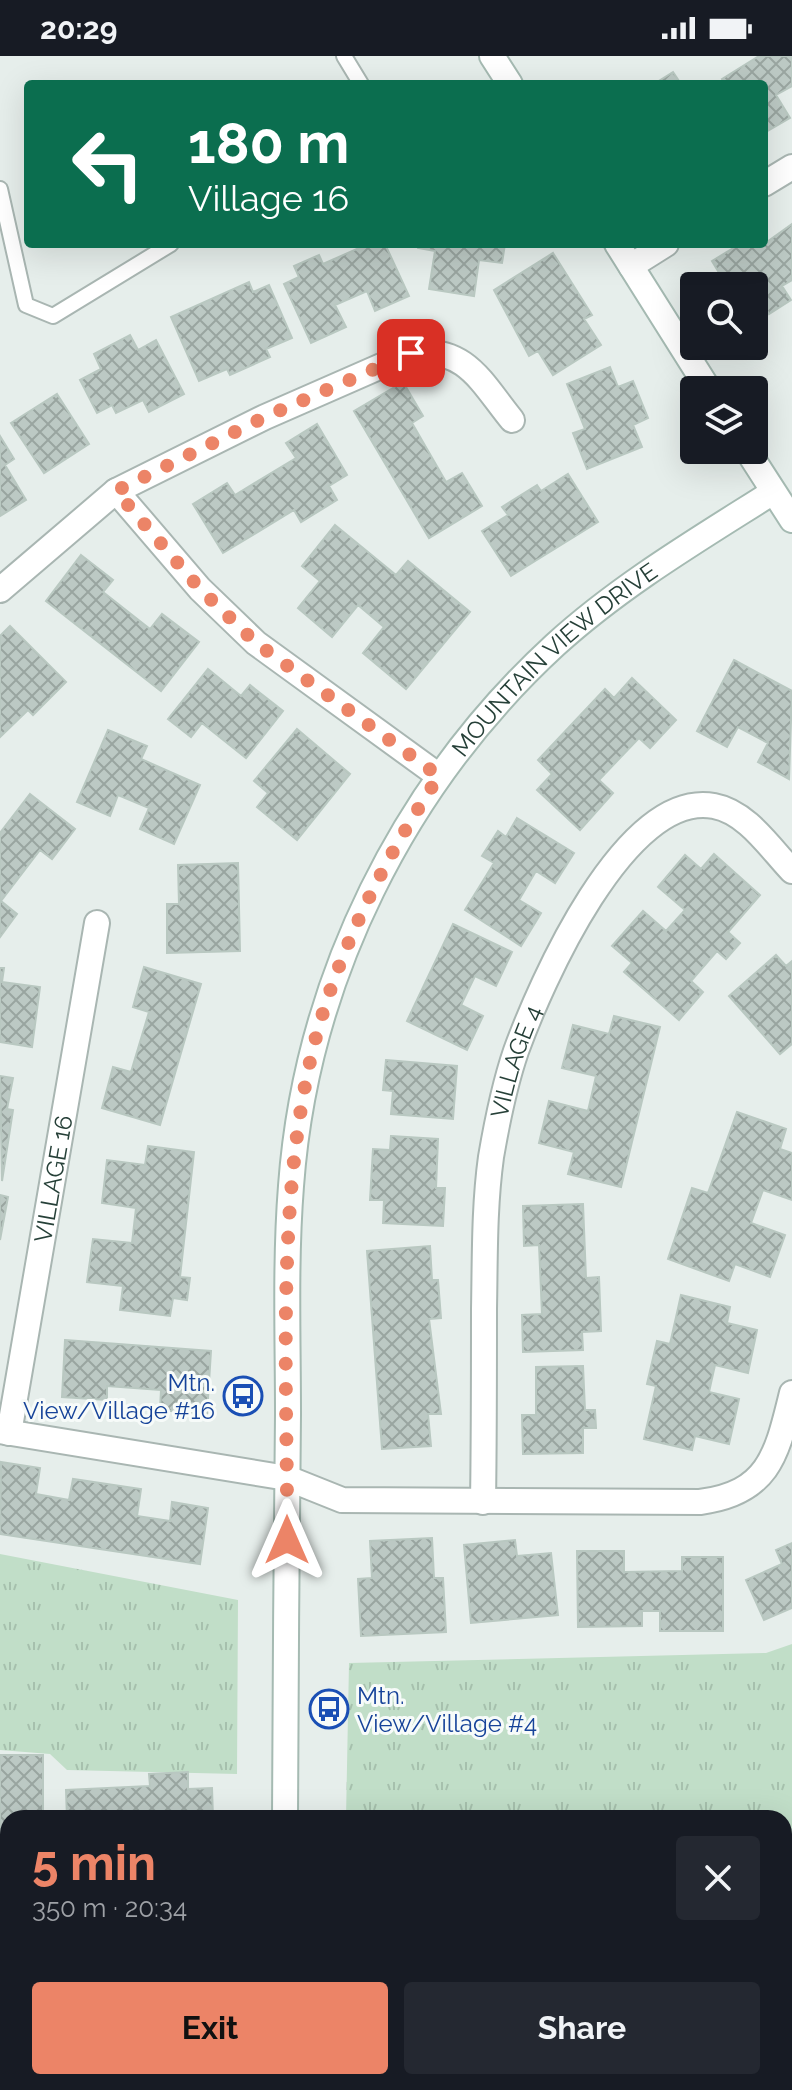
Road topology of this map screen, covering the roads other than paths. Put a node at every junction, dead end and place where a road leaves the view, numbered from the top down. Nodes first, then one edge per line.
1 (344, 56) edge
2 (492, 56) edge
3 (359, 80) edge
4 (507, 80) edge
5 (792, 167) edge
6 (768, 182) edge
7 (0, 189) edge
8 (164, 248) edge
9 (620, 248) edge
10 (660, 248) edge
11 (631, 266) junction
12 (700, 376) edge
13 (512, 420) dead end
14 (756, 464) edge
15 (116, 491) junction
16 (773, 492) junction
17 (792, 520) edge
18 (0, 590) edge
19 (439, 776) junction
20 (792, 871) edge
21 (97, 923) dead end
22 (792, 1393) edge
23 (4, 1432) edge
24 (287, 1478) junction
25 (483, 1502) junction
26 (285, 1810) edge

1 - 3 lane
2 - 4 street
5 - 6 street
7 - 8 lane
9 - 11 street
10 - 11 street
11 - 12 street
13 - 15 street
14 - 16 street
15 - 18 street
15 - 19 street
16 - 17 street
16 - 19 street, MOUNTAIN VIEW DRIVE
19 - 24 street, MOUNTAIN VIEW DRIVE
20 - 25 street, VILLAGE 4
21 - 23 street, VILLAGE 16
22 - 25 street
23 - 24 street, VILLAGE 16
24 - 25 street
24 - 26 street, MOUNTAIN VIEW DRIVE

